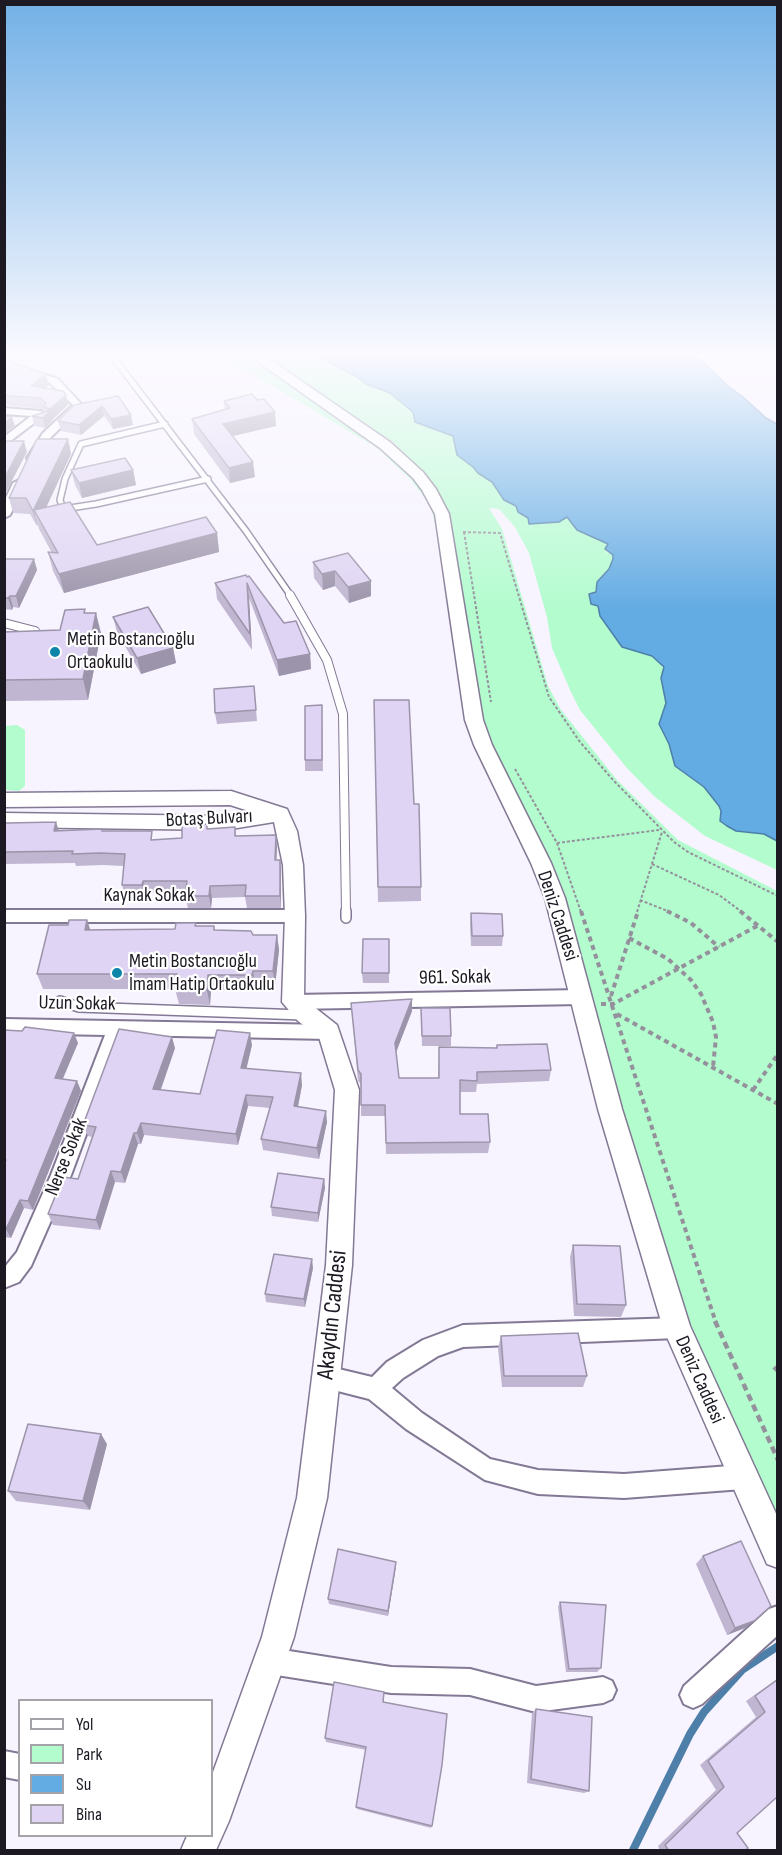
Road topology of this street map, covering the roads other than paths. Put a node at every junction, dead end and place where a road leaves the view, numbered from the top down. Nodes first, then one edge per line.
1 (44, 439) edge
2 (104, 439) edge
3 (176, 439) edge
4 (376, 439) edge
5 (208, 479) junction
6 (4, 516) edge
7 (4, 623) edge
8 (35, 631) edge
9 (4, 800) edge
10 (280, 814) junction
11 (4, 820) edge
12 (4, 915) edge
13 (295, 916) junction
14 (346, 918) dead end
15 (582, 997) junction
16 (60, 1001) dead end
17 (299, 1009) junction
18 (4, 1026) edge
19 (117, 1028) junction
20 (329, 1032) junction
21 (4, 1278) edge
22 (676, 1328) junction
23 (326, 1377) junction
24 (375, 1389) junction
25 (743, 1477) junction
26 (777, 1553) edge
27 (777, 1618) edge
28 (270, 1661) junction
29 (603, 1690) dead end
30 (693, 1695) dead end
31 (213, 1815) edge
32 (204, 1837) edge
33 (198, 1851) edge

1 - 6 street
2 - 5 lane
3 - 5 lane
4 - 15 street, Deniz Caddesi
5 - 14 lane
7 - 8 lane
9 - 10 street, Botaş Bulvarı
10 - 11 street, Botaş Bulvarı
10 - 13 street
12 - 13 street, Kaynak Sokak
13 - 17 street
15 - 17 street, 961. Sokak
15 - 22 street, Deniz Caddesi
16 - 17 lane
17 - 20 street
18 - 19 street, Uzun Sokak
19 - 20 street, Uzun Sokak
19 - 21 street, Nerse Sokak
20 - 23 street, Akaydın Caddesi
22 - 24 street
22 - 25 street, Deniz Caddesi
23 - 24 street
23 - 28 street, Akaydın Caddesi
24 - 25 street
25 - 26 street, Deniz Caddesi
27 - 30 street
28 - 29 street
28 - 31 street, Akaydın Caddesi
32 - 33 street, Akaydın Caddesi

